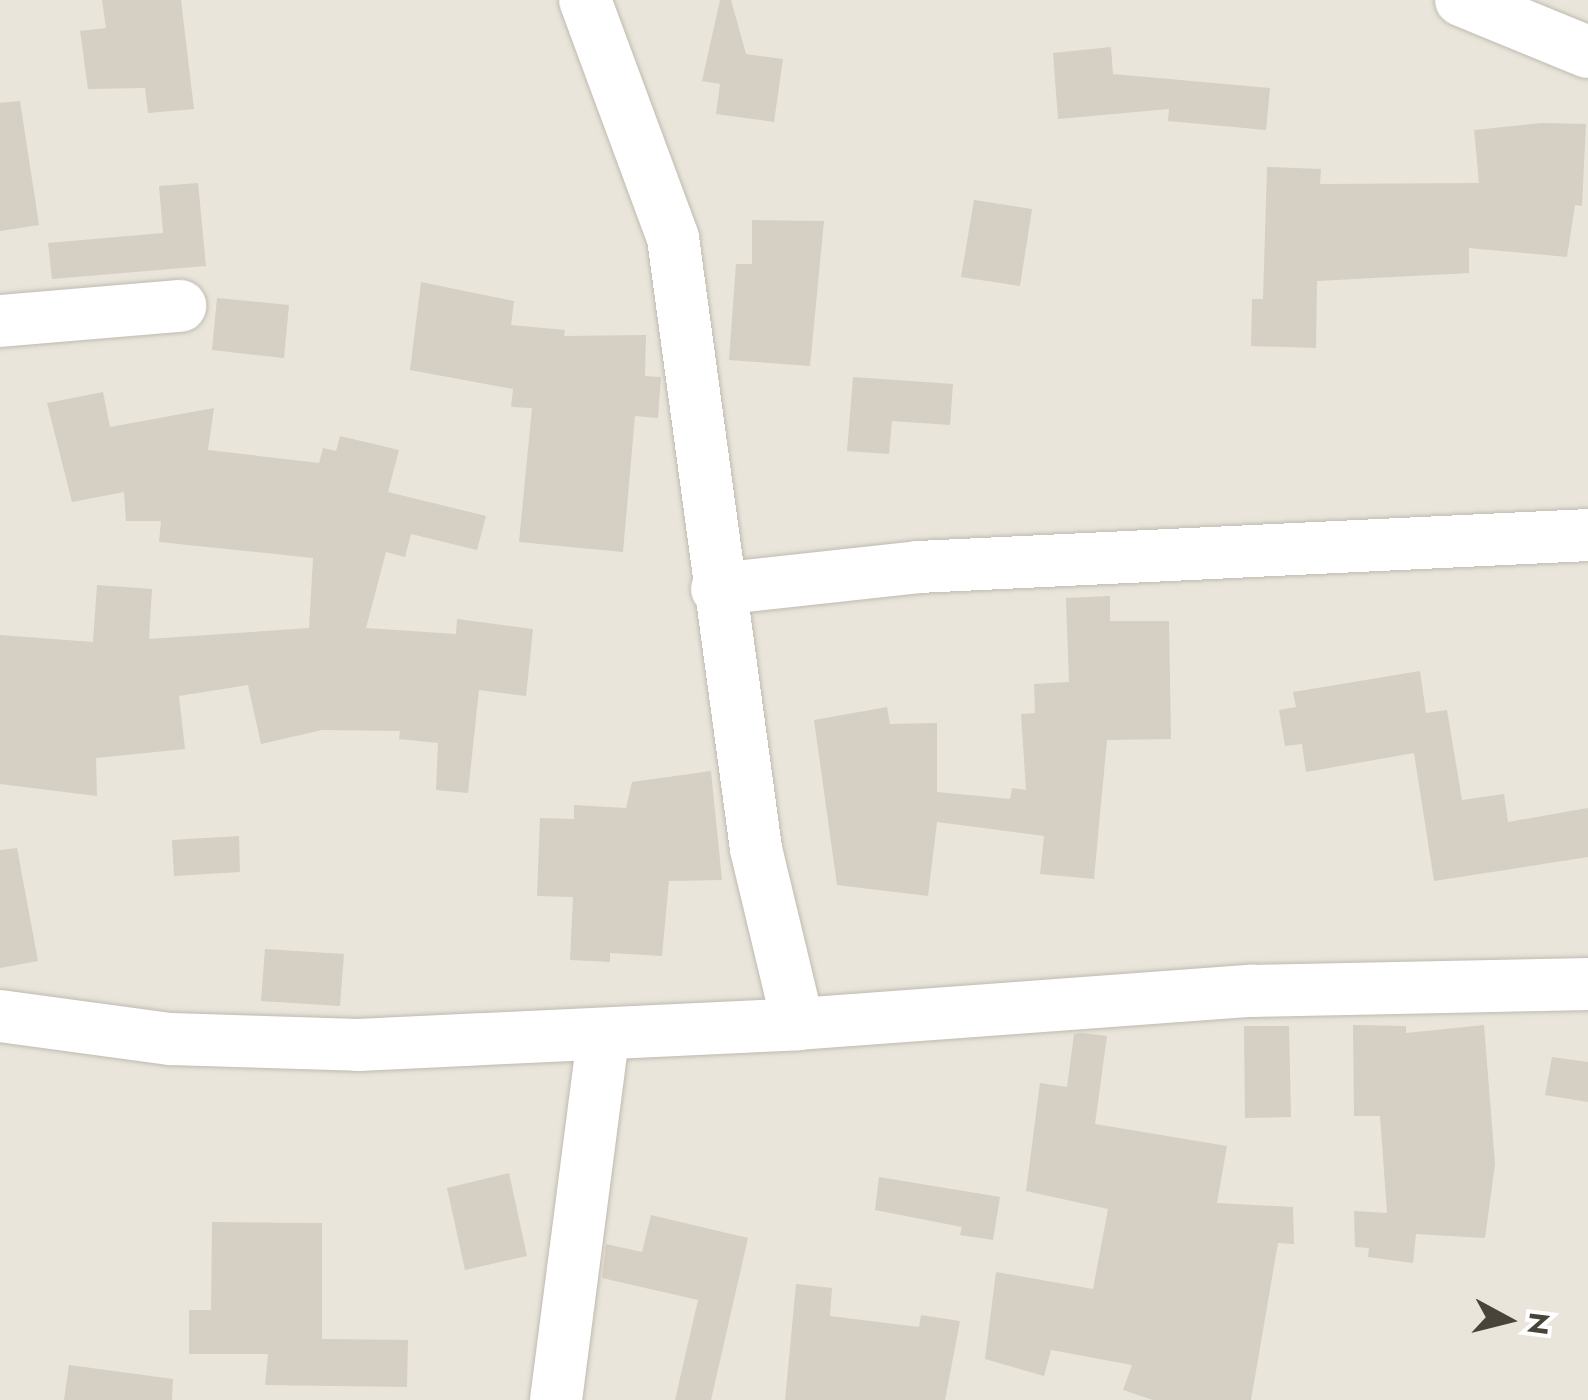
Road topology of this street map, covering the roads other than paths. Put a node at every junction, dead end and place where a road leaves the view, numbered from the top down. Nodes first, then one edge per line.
1 (585, 0) edge
2 (1461, 0) edge
3 (1588, 52) edge
4 (180, 306) dead end
5 (0, 322) edge
6 (1588, 535) edge
7 (717, 589) junction
8 (1588, 984) edge
9 (0, 1016) edge
10 (798, 1024) junction
11 (603, 1036) junction
12 (556, 1400) edge

1 - 7 street
2 - 3 street
4 - 5 street
6 - 7 street
7 - 10 street
8 - 10 street
9 - 11 street
10 - 11 street
11 - 12 street

